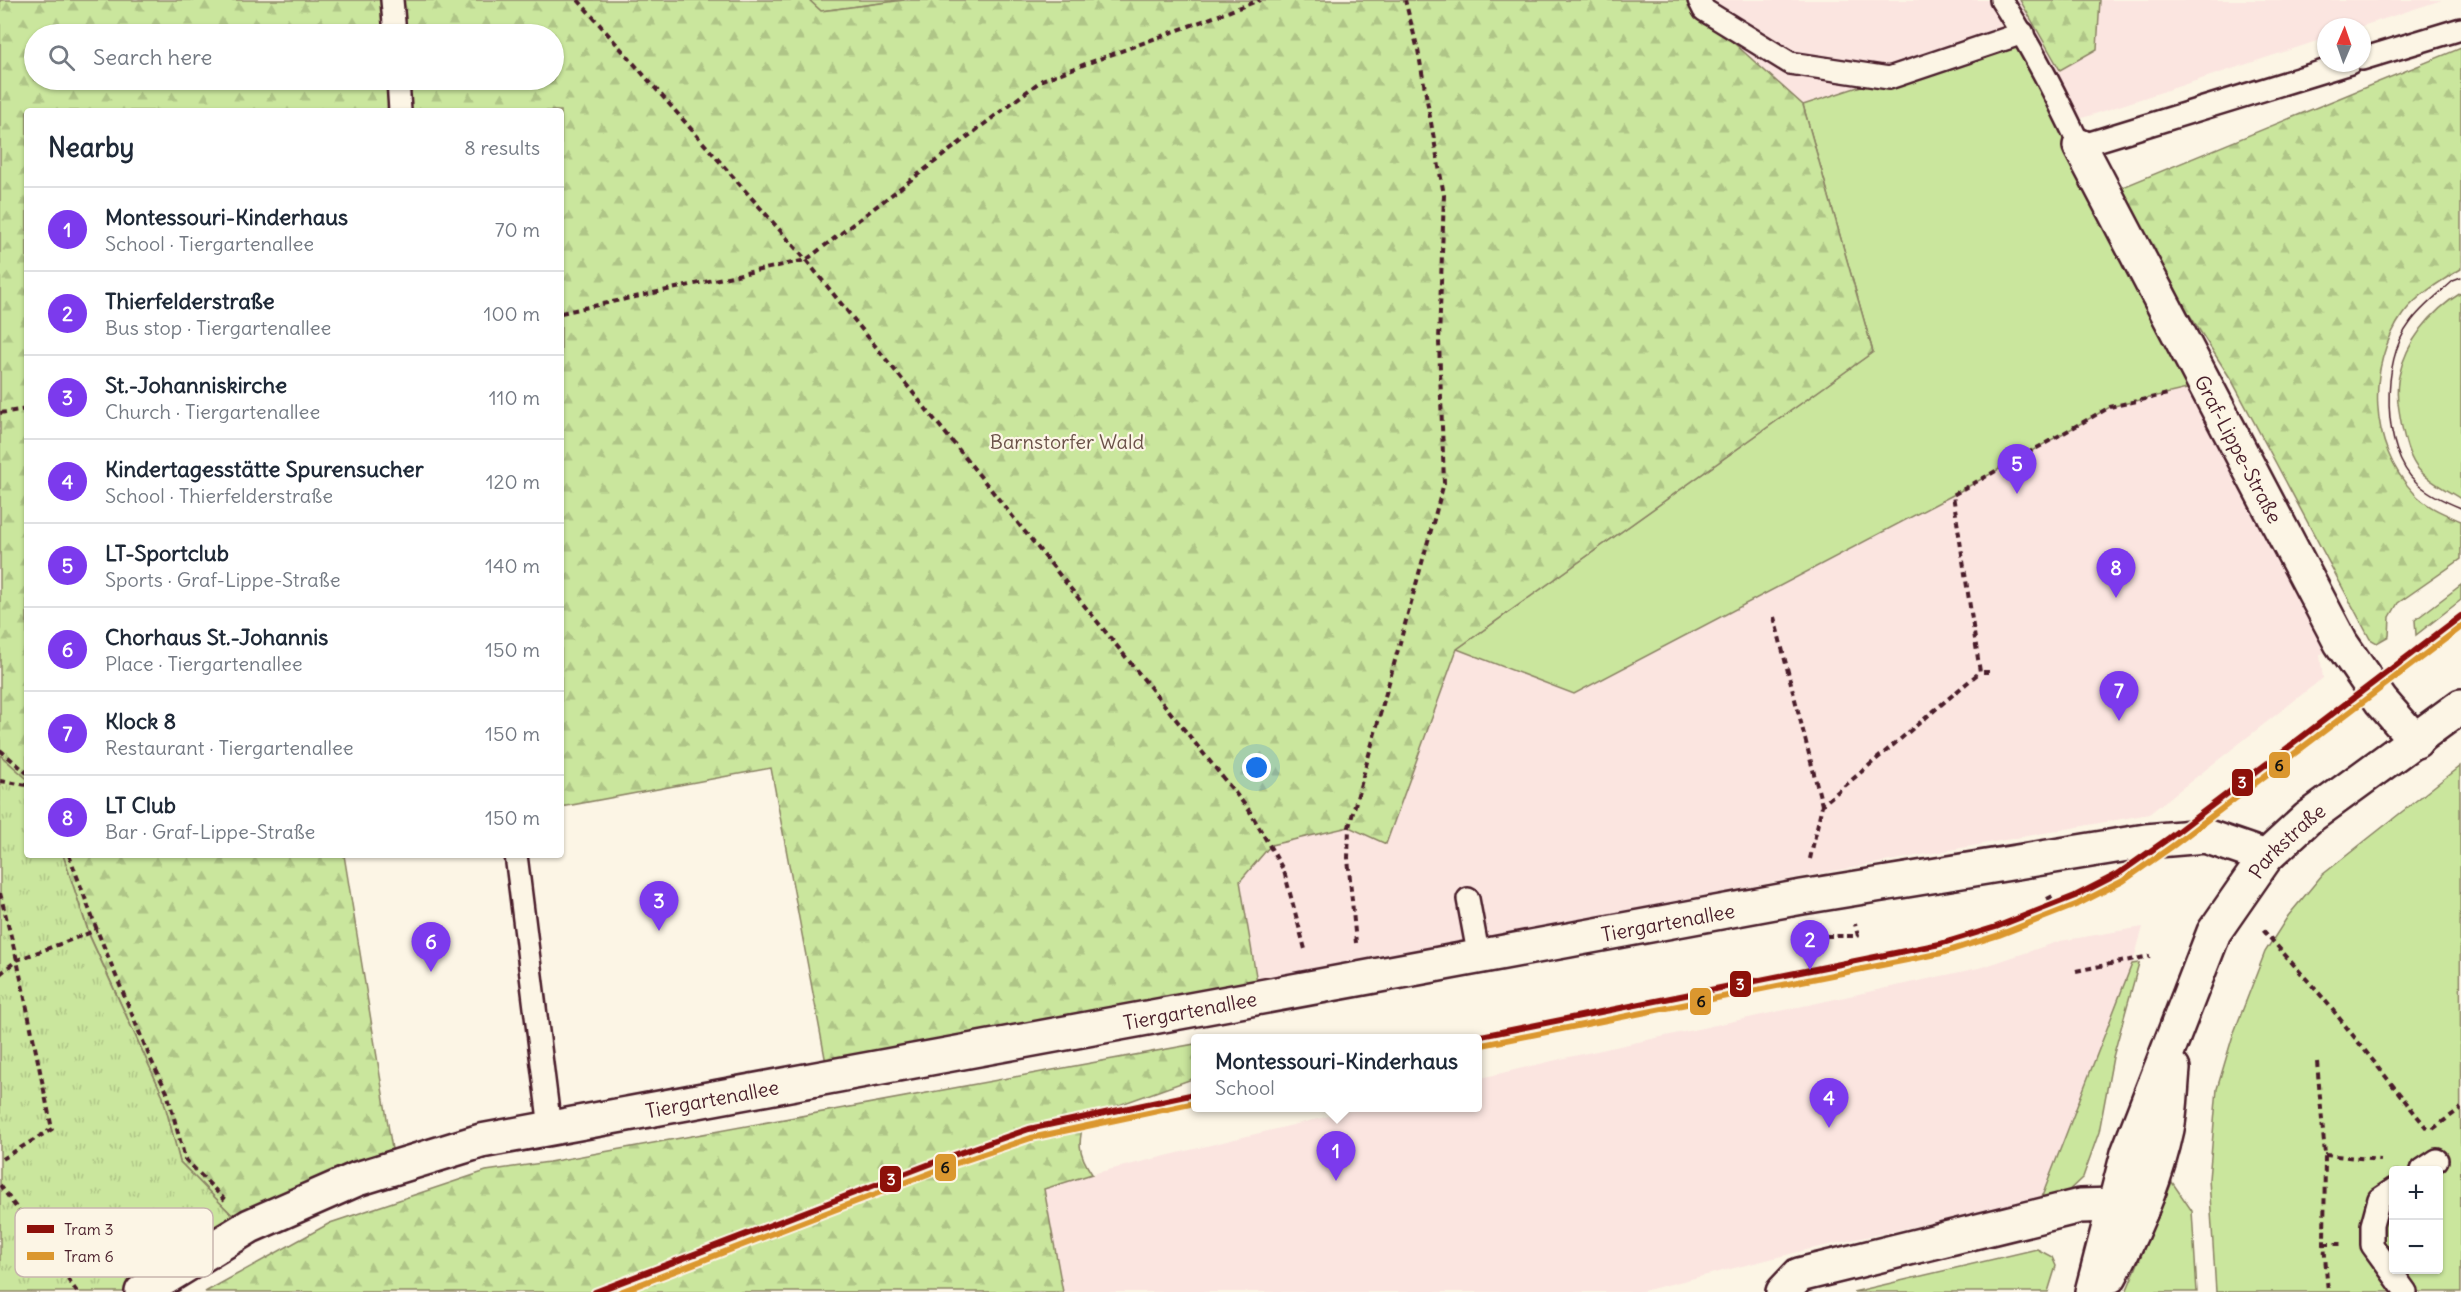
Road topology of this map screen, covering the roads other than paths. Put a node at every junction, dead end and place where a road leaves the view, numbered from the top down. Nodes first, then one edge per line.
1 (392, 0) edge
2 (1699, 0) edge
3 (2001, 0) edge
4 (393, 24) edge
5 (2461, 29) edge
6 (2023, 33) junction
7 (2371, 56) edge
8 (2321, 72) edge
9 (399, 90) edge
10 (400, 108) edge
11 (2080, 146) junction
12 (2461, 706) edge
13 (2416, 741) junction
14 (2266, 857) junction
15 (516, 858) edge
16 (1468, 899) dead end
17 (1479, 958) junction
18 (550, 1128) junction
19 (2389, 1192) edge
20 (2128, 1208) junction
21 (213, 1249) edge
22 (167, 1277) edge
23 (142, 1292) edge
24 (1783, 1292) edge
25 (2092, 1292) edge
26 (2101, 1292) edge
27 (2406, 1292) edge

1 - 4 lane
2 - 6 lane
3 - 6 lane
5 - 7 lane
6 - 11 lane
8 - 11 lane
9 - 10 lane
11 - 13 street, Graf-Lippe-Straße
12 - 13 street, Parkstraße
13 - 14 street, Parkstraße
14 - 17 street, Tiergartenallee
14 - 20 street, Parkstraße
15 - 18 lane
16 - 17 lane
17 - 18 street, Tiergartenallee
18 - 21 street, Tiergartenallee
19 - 27 lane
20 - 24 street
20 - 25 street, Parkstraße
20 - 26 street, Parkstraße
22 - 23 street, Tiergartenallee

